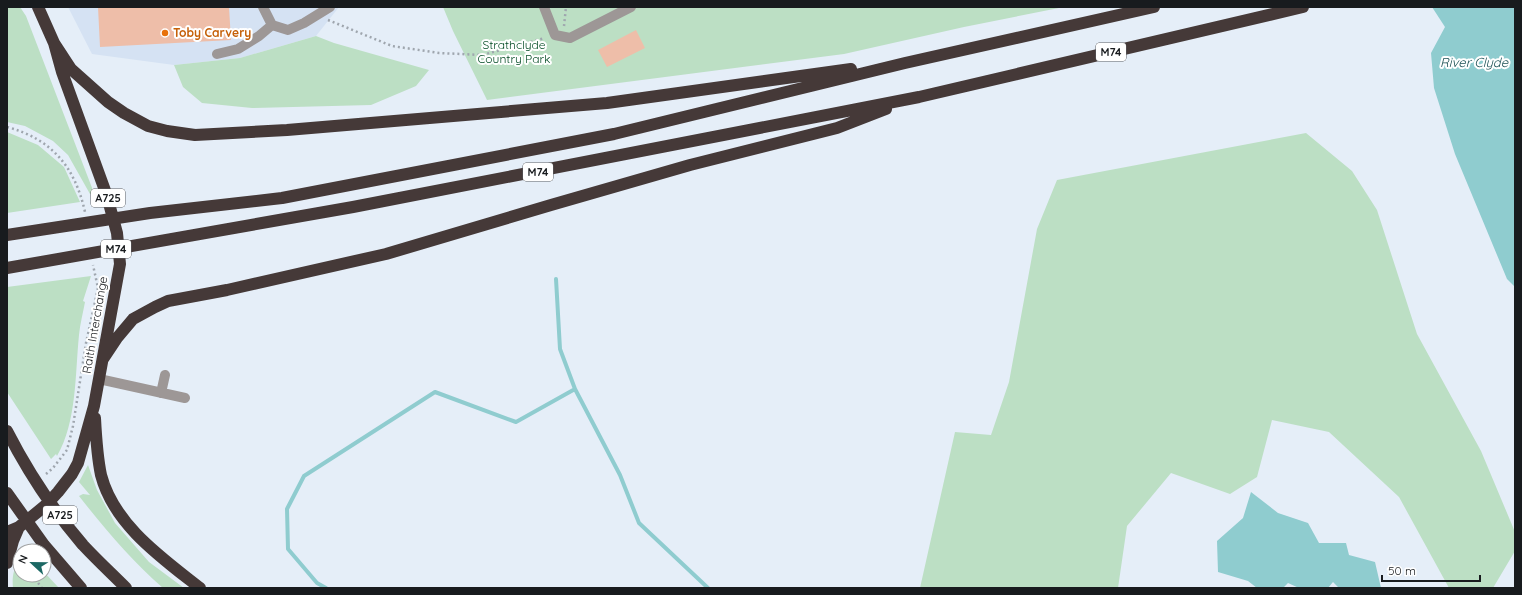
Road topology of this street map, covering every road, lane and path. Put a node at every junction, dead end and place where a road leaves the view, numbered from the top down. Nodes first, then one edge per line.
1 (263, 7) edge
2 (330, 7) edge
3 (544, 7) edge
4 (566, 7) edge
5 (631, 7) edge
6 (1154, 7) edge
7 (1303, 7) edge
8 (40, 9) edge
9 (317, 15) junction
10 (272, 25) junction
11 (559, 36) junction
12 (54, 43) junction
13 (217, 54) dead end
14 (905, 63) junction
15 (919, 97) junction
16 (7, 127) edge
17 (85, 213) dead end
18 (7, 235) edge
19 (93, 264) dead end
20 (7, 268) edge
21 (103, 359) junction
22 (165, 374) dead end
23 (99, 379) junction
24 (161, 393) junction
25 (185, 398) dead end
26 (94, 406) junction
27 (7, 431) edge
28 (60, 459) dead end
29 (7, 493) edge
30 (10, 537) edge
31 (7, 563) edge
32 (82, 588) edge
33 (126, 588) edge
34 (200, 588) edge

1 - 10 street
2 - 9 street
3 - 11 street
4 - 11 path
5 - 11 street
6 - 14 highway, M74
7 - 15 highway, M74
8 - 12 highway, Raith Interchange / A725
9 - 10 street
9 - 11 path
10 - 13 street
12 - 14 highway
12 - 21 highway, Raith Interchange / A725
14 - 18 highway, M74
15 - 20 highway, M74
15 - 21 highway
16 - 17 path
19 - 28 path
21 - 23 highway, Raith Interchange / A725
22 - 24 street
23 - 24 street
23 - 26 highway, Raith Interchange / A725
24 - 25 street
26 - 30 highway, Raith Interchange / A725
26 - 34 highway, A725
27 - 33 highway, A725
29 - 32 highway, A725
30 - 31 highway

